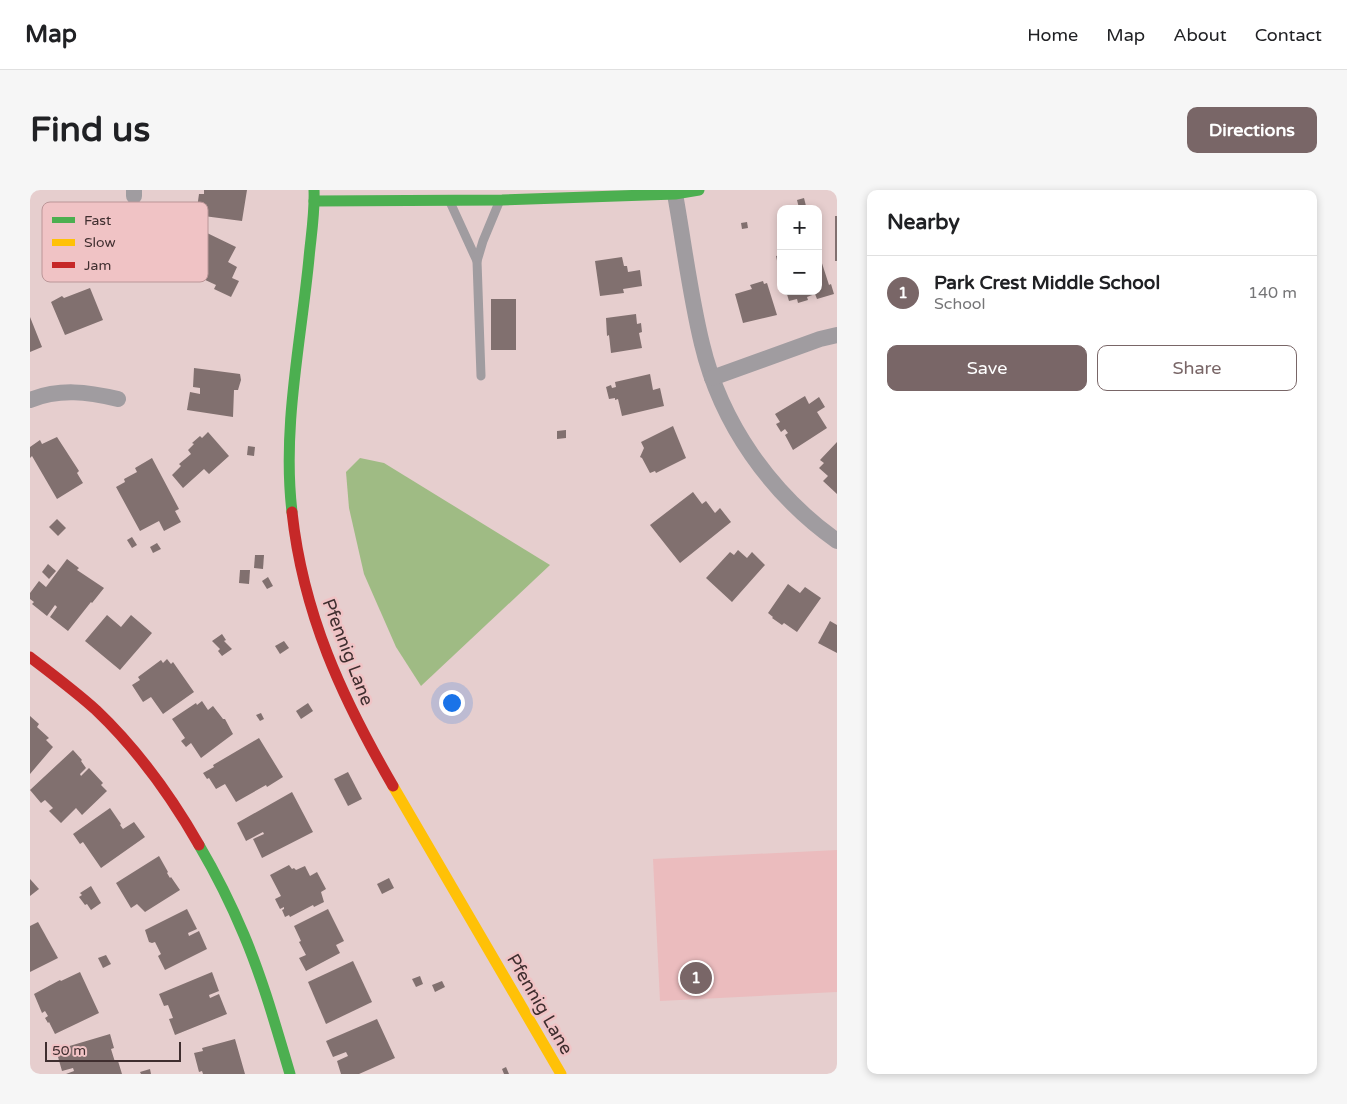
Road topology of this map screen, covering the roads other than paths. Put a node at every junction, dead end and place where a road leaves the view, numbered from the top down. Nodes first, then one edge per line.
1 (699, 190) edge
2 (675, 194) junction
3 (314, 195) edge
4 (449, 200) junction
5 (500, 200) junction
6 (477, 261) junction
7 (837, 335) edge
8 (481, 376) dead end
9 (712, 378) junction
10 (118, 399) dead end
11 (30, 400) edge
12 (837, 541) edge
13 (30, 656) edge
14 (290, 1074) edge
15 (560, 1074) edge

1 - 2 street
2 - 5 street
2 - 9 street
3 - 4 street
3 - 15 street, Pfennig Lane
4 - 5 street
4 - 6 lane
5 - 6 lane
6 - 8 lane
7 - 9 street
9 - 12 street
10 - 11 street
13 - 14 street

